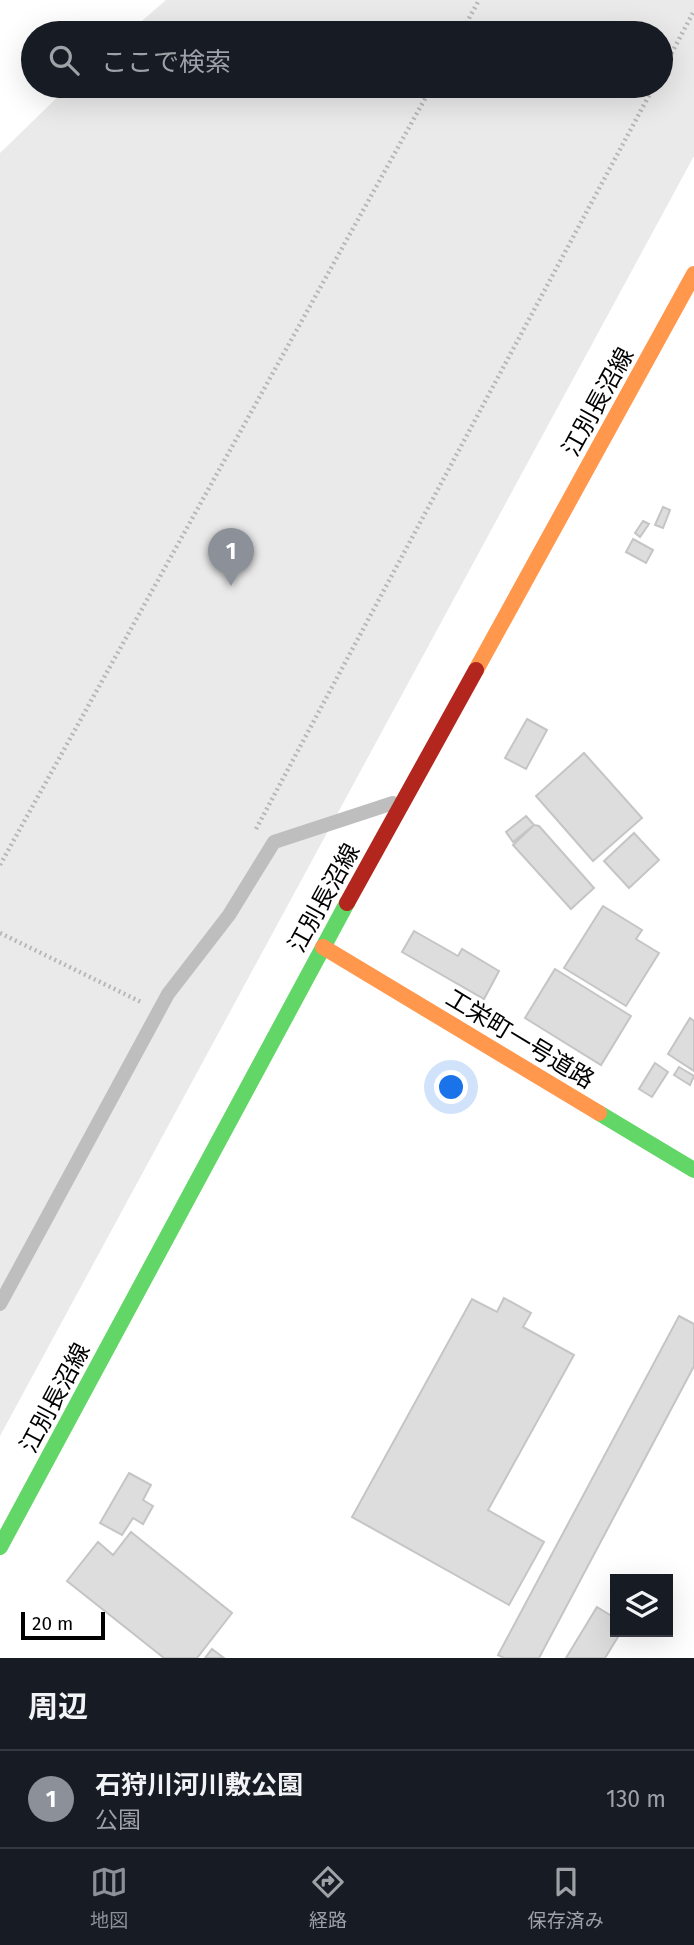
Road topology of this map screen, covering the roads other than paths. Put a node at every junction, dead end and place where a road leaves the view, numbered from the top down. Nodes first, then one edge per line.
1 (694, 274) edge
2 (404, 800) junction
3 (323, 947) junction
4 (694, 1170) edge
5 (0, 1304) edge
6 (0, 1547) edge

1 - 2 main road, 江別長沼線
2 - 3 main road, 江別長沼線
2 - 5 lane
3 - 4 main road, 工栄町一号道路
3 - 6 main road, 江別長沼線

